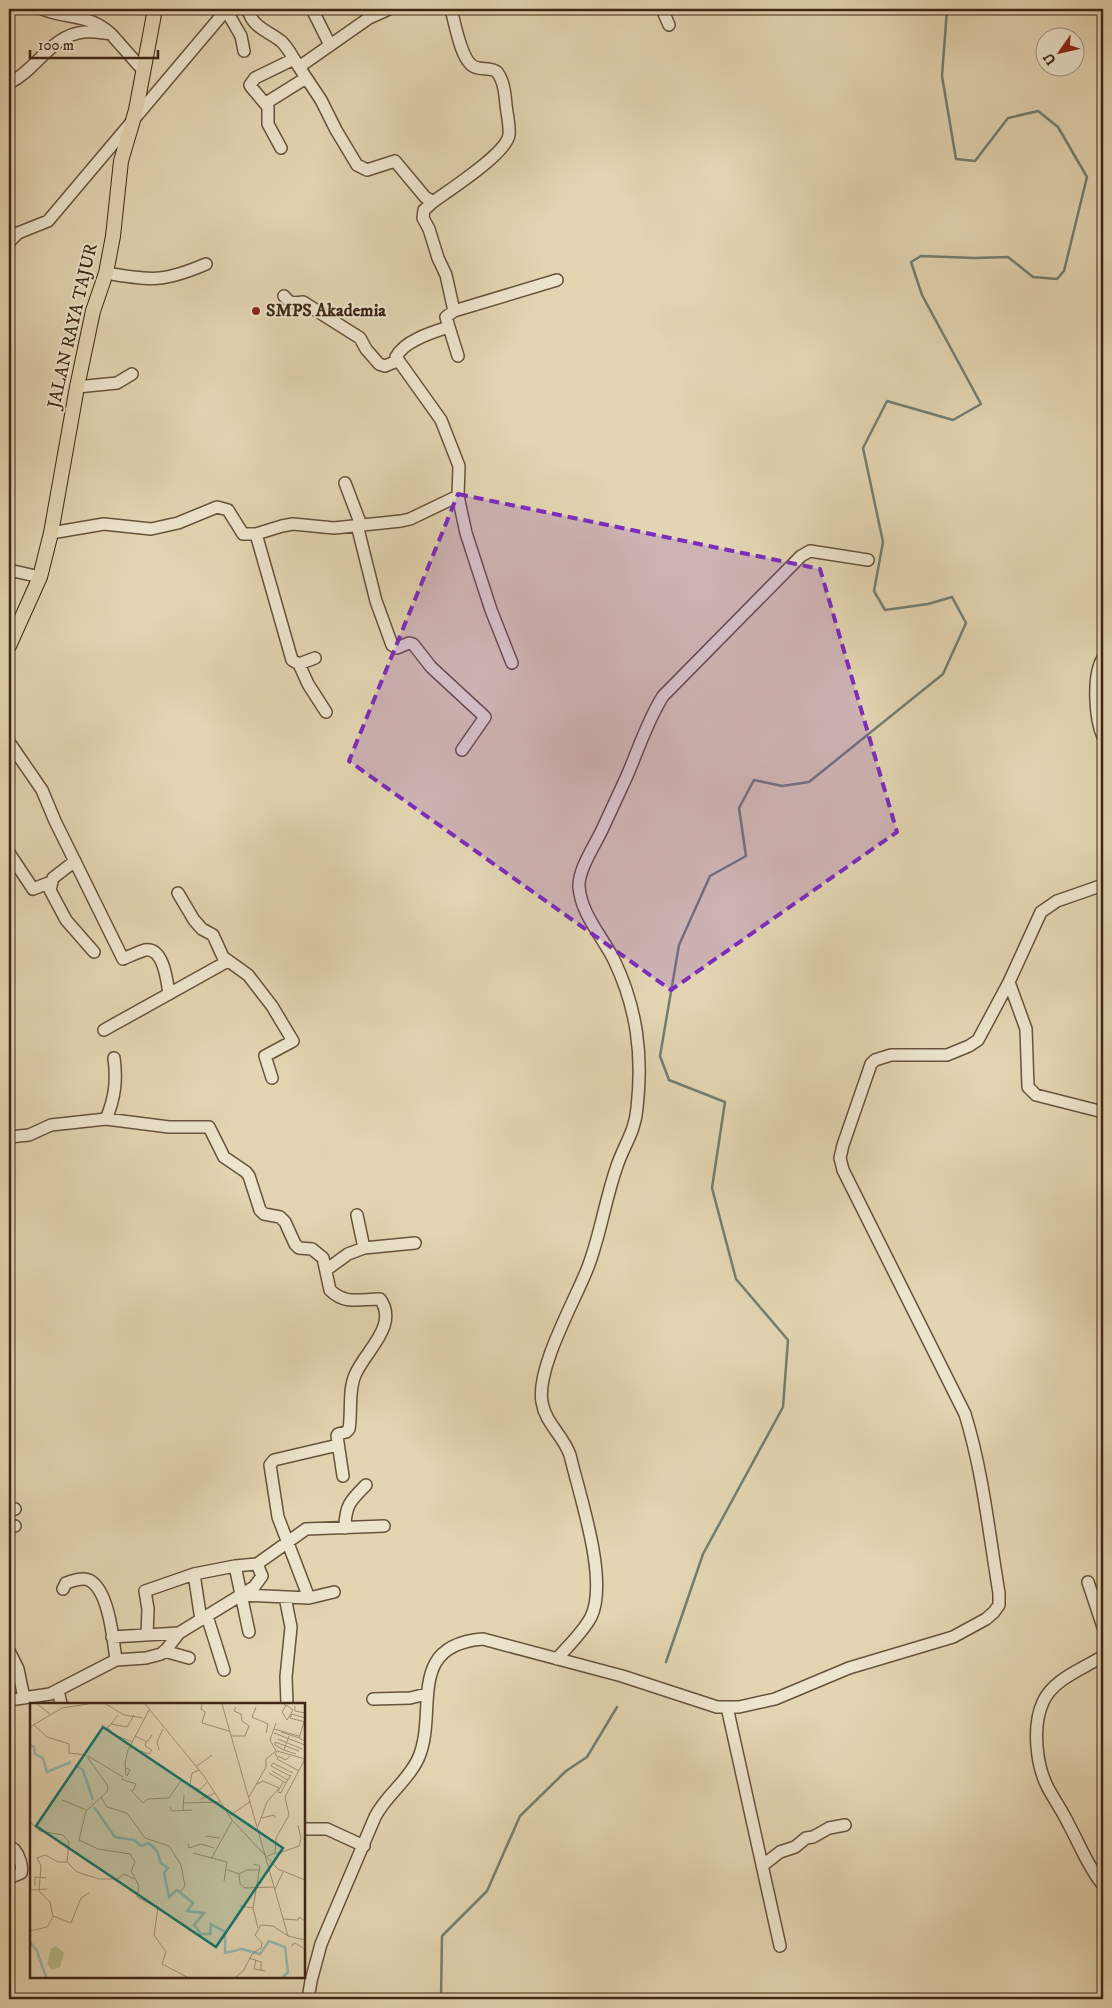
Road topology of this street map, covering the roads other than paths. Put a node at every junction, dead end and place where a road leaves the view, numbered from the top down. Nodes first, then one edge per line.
1 (42, 9) edge
2 (155, 9) edge
3 (227, 9) edge
4 (248, 9) edge
5 (312, 9) edge
6 (389, 9) edge
7 (451, 9) edge
8 (662, 9) edge
9 (669, 25) dead end
10 (111, 34) junction
11 (330, 45) junction
12 (244, 51) dead end
13 (296, 63) junction
14 (142, 69) junction
15 (306, 78) junction
16 (9, 83) edge
17 (266, 103) junction
18 (133, 121) junction
19 (281, 148) dead end
20 (433, 202) junction
21 (9, 242) edge
22 (206, 264) dead end
23 (106, 273) junction
24 (557, 280) dead end
25 (284, 296) dead end
26 (454, 311) junction
27 (449, 327) junction
28 (458, 356) dead end
29 (397, 361) junction
30 (132, 374) dead end
31 (77, 387) junction
32 (345, 484) dead end
33 (458, 496) junction
34 (359, 525) junction
35 (51, 533) junction
36 (256, 534) junction
37 (868, 560) dead end
38 (9, 570) edge
39 (40, 577) junction
40 (9, 646) edge
41 (315, 658) dead end
42 (1103, 658) edge
43 (512, 663) dead end
44 (299, 664) junction
45 (326, 712) dead end
46 (1103, 737) edge
47 (9, 742) edge
48 (462, 750) dead end
49 (9, 853) edge
50 (75, 861) junction
51 (51, 882) junction
52 (1103, 885) edge
53 (178, 893) dead end
54 (94, 952) dead end
55 (228, 961) junction
56 (1009, 982) junction
57 (169, 994) junction
58 (104, 1030) dead end
59 (114, 1058) dead end
60 (272, 1078) dead end
61 (1103, 1112) edge
62 (106, 1119) junction
63 (9, 1136) edge
64 (357, 1215) dead end
65 (415, 1243) dead end
66 (364, 1248) junction
67 (326, 1270) junction
68 (338, 1445) junction
69 (343, 1476) dead end
70 (366, 1484) dead end
71 (384, 1526) dead end
72 (345, 1528) junction
73 (287, 1544) junction
74 (257, 1564) junction
75 (235, 1566) junction
76 (194, 1574) junction
77 (1088, 1582) dead end
78 (63, 1589) dead end
79 (334, 1592) dead end
80 (241, 1595) junction
81 (285, 1597) junction
82 (309, 1598) junction
83 (204, 1618) junction
84 (1103, 1627) edge
85 (249, 1632) dead end
86 (179, 1634) junction
87 (147, 1635) junction
88 (112, 1637) junction
89 (9, 1651) edge
90 (164, 1652) junction
91 (1103, 1656) edge
92 (189, 1658) dead end
93 (557, 1659) junction
94 (116, 1660) junction
95 (224, 1670) dead end
96 (58, 1690) junction
97 (427, 1694) junction
98 (24, 1698) junction
99 (373, 1699) dead end
100 (9, 1700) edge
101 (61, 1703) edge
102 (287, 1703) edge
103 (727, 1707) junction
104 (845, 1825) dead end
105 (305, 1829) edge
106 (364, 1846) junction
107 (9, 1849) edge
108 (762, 1866) junction
109 (9, 1878) edge
110 (1103, 1885) edge
111 (780, 1946) dead end
112 (307, 1979) edge
113 (308, 1999) edge

1 - 10 street
2 - 14 main road, JALAN RAYA TAJUR
3 - 12 street
3 - 18 street
4 - 13 street
5 - 11 street
6 - 11 street
7 - 20 street
8 - 9 street
10 - 14 street
10 - 16 street
11 - 13 street
13 - 15 street
13 - 17 street
14 - 18 main road, JALAN RAYA TAJUR
15 - 17 street
15 - 20 street
17 - 19 street
18 - 21 street
18 - 23 main road, JALAN RAYA TAJUR
20 - 26 street
22 - 23 street
23 - 31 main road, JALAN RAYA TAJUR
24 - 26 street
25 - 29 street
26 - 27 street
27 - 28 street
27 - 29 street
29 - 33 street
30 - 31 street
31 - 35 main road, JALAN RAYA TAJUR
32 - 34 street
33 - 34 street
33 - 43 street
34 - 36 street
34 - 48 street
35 - 36 street
35 - 39 main road, JALAN RAYA TAJUR
36 - 44 street
37 - 93 street
38 - 39 street
39 - 40 main road, JALAN RAYA TAJUR
41 - 44 street
42 - 46 street
44 - 45 street
47 - 50 street
49 - 51 street
50 - 51 street
50 - 57 street
51 - 54 street
52 - 56 street
53 - 55 street
55 - 57 street
55 - 60 street
56 - 61 street
56 - 103 street
57 - 58 street
59 - 62 street
62 - 63 street
62 - 67 street
64 - 66 street
65 - 66 street
66 - 67 street
67 - 68 street
68 - 69 street
68 - 73 street
70 - 72 street
71 - 72 street
72 - 73 street
73 - 74 street
73 - 82 street
74 - 75 street
74 - 80 street
75 - 76 street
75 - 80 street
76 - 83 street
76 - 87 street
77 - 84 street
78 - 88 street
79 - 82 street
80 - 81 street
80 - 83 street
80 - 85 street
81 - 82 street
81 - 102 street
83 - 86 street
83 - 95 street
86 - 87 street
86 - 90 street
87 - 88 street
88 - 94 street
89 - 98 street
90 - 92 street
90 - 94 street
91 - 110 street
93 - 97 street
93 - 103 street
94 - 96 street
96 - 98 street
96 - 101 street
97 - 99 street
97 - 106 street
98 - 100 street
103 - 108 street
104 - 108 street
105 - 106 street
106 - 112 street
107 - 109 street
108 - 111 street
112 - 113 street

